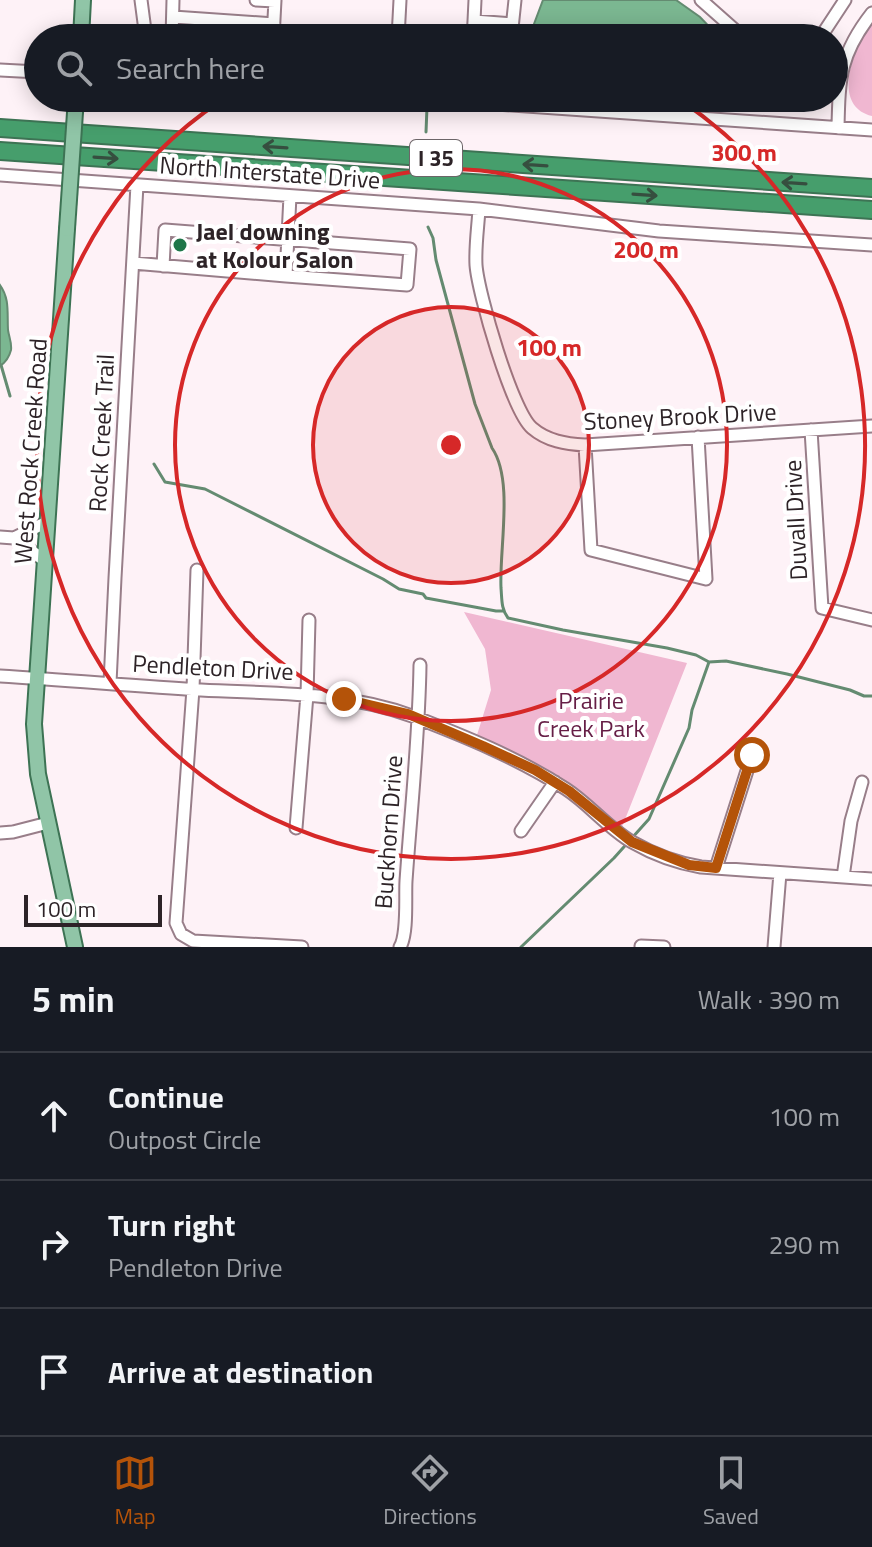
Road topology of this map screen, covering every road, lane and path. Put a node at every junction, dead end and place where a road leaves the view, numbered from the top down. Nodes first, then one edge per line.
1 (83, 0) edge
2 (141, 0) edge
3 (173, 0) edge
4 (256, 0) edge
5 (275, 0) edge
6 (400, 0) edge
7 (475, 0) edge
8 (515, 0) edge
9 (701, 0) edge
10 (845, 0) edge
11 (872, 13) edge
12 (173, 17) junction
13 (474, 21) junction
14 (82, 24) edge
15 (144, 24) edge
16 (173, 24) edge
17 (274, 24) joint
18 (399, 24) edge
19 (474, 24) edge
20 (512, 24) joint
21 (728, 24) edge
22 (829, 24) edge
23 (848, 51) edge
24 (0, 70) edge
25 (24, 71) edge
26 (75, 112) edge
27 (642, 112) edge
28 (838, 112) edge
29 (0, 128) edge
30 (838, 128) junction
31 (872, 130) edge
32 (0, 151) edge
33 (0, 175) edge
34 (137, 185) junction
35 (872, 188) edge
36 (290, 196) junction
37 (479, 209) junction
38 (872, 210) edge
39 (288, 239) junction
40 (872, 245) edge
41 (133, 263) junction
42 (163, 266) junction
43 (286, 276) junction
44 (872, 426) edge
45 (811, 430) junction
46 (698, 437) junction
47 (585, 445) junction
48 (47, 522) junction
49 (0, 537) edge
50 (14, 538) junction
51 (45, 561) junction
52 (197, 570) dead end
53 (309, 620) dead end
54 (872, 620) edge
55 (420, 665) dead end
56 (0, 676) edge
57 (36, 679) junction
58 (110, 683) junction
59 (193, 689) junction
60 (307, 695) junction
61 (419, 719) junction
62 (752, 755) dead end
63 (555, 782) junction
64 (862, 782) dead end
65 (48, 823) junction
66 (296, 828) dead end
67 (521, 831) dead end
68 (0, 833) edge
69 (716, 868) junction
70 (780, 873) junction
71 (843, 877) junction
72 (872, 879) edge
73 (641, 946) edge
74 (75, 947) edge
75 (302, 947) edge
76 (400, 947) edge
77 (664, 947) edge
78 (774, 947) edge

1 - 14 main road
2 - 15 street
3 - 12 street
4 - 5 street
5 - 17 street
6 - 18 street
7 - 13 street
8 - 20 street
9 - 21 street
10 - 22 street
11 - 23 street
12 - 16 street
12 - 17 street
13 - 19 street
13 - 20 street
24 - 25 street
26 - 48 main road, West Rock Creek Road, bridge
27 - 30 street
28 - 30 street
35 -> 29 highway, I 35
30 - 31 street
32 -> 38 highway, I 35
33 - 34 street, North Interstate Drive
34 - 36 street, North Interstate Drive
34 - 41 street, Rock Creek Trail
36 - 37 street, North Interstate Drive
36 - 39 street
37 - 40 street, North Interstate Drive
37 - 47 street, Stoney Brook Drive
39 - 42 street
39 - 43 street
39 - 43 street
41 - 42 street
41 - 58 street, Rock Creek Trail
42 - 43 street
44 - 45 street, Stoney Brook Drive
45 - 46 street, Stoney Brook Drive
45 - 54 street, Duvall Drive
46 - 47 street, Stoney Brook Drive
46 - 47 street
48 - 50 street
48 - 51 main road, West Rock Creek Road
49 - 50 street
50 - 51 street
51 - 57 main road, West Rock Creek Road
52 - 59 street
53 - 60 street
55 - 61 street, Buckhorn Drive
56 - 57 street, Pendleton Drive
57 - 58 street, Pendleton Drive
57 - 65 main road, West Rock Creek Road
58 - 59 street, Pendleton Drive
59 - 60 street, Pendleton Drive
59 - 75 street
60 - 61 street, Pendleton Drive
60 - 66 street
61 - 63 street, Pendleton Drive
61 - 76 street, Buckhorn Drive
62 - 69 street
63 - 67 street
63 - 69 street, Pendleton Drive
64 - 71 street
65 - 68 street
65 - 74 main road, West Rock Creek Road
69 - 70 street, Pendleton Drive
70 - 71 street, Pendleton Drive
70 - 78 street
71 - 72 street, Pendleton Drive
73 - 77 street

